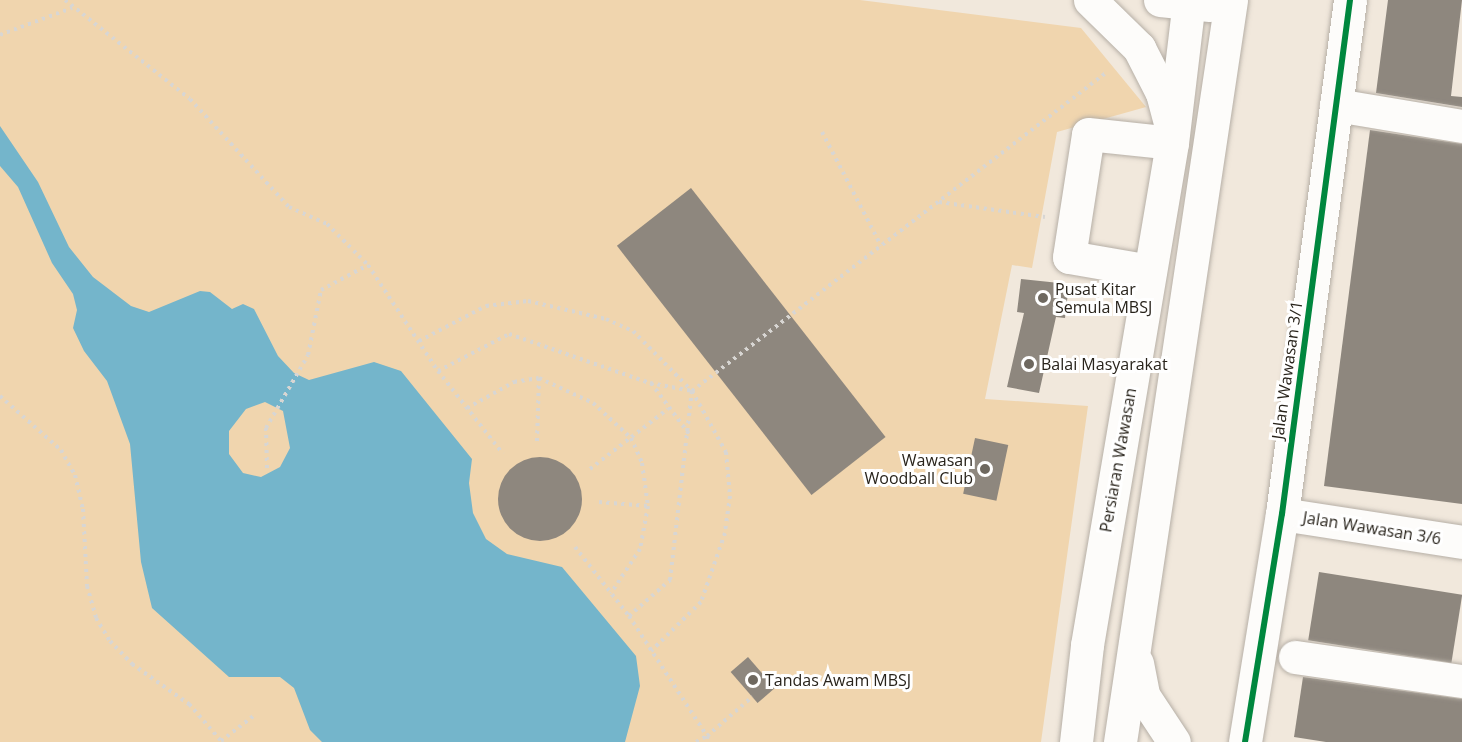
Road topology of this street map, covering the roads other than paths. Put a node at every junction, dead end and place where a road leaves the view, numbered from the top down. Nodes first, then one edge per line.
1 (1090, 0) edge
2 (1350, 0) edge
3 (1179, 1) edge
4 (1231, 3) edge
5 (1336, 105) junction
6 (1462, 126) edge
7 (1172, 143) junction
8 (1150, 271) junction
9 (1282, 514) junction
10 (1462, 542) edge
11 (1087, 645) junction
12 (1134, 650) junction
13 (1294, 657) dead end
14 (1462, 681) edge
15 (1076, 742) edge
16 (1102, 742) edge
17 (1120, 742) edge
18 (1174, 742) edge
19 (1245, 742) edge

1 - 7 main road
2 - 5 main road, Jalan Wawasan 3/1
3 - 4 main road
3 - 7 main road, Persiaran Wawasan
4 - 12 main road
5 - 6 main road
5 - 9 main road, Jalan Wawasan 3/1
7 - 8 main road, Persiaran Wawasan
7 - 8 main road
8 - 11 main road, Persiaran Wawasan
9 - 10 main road, Jalan Wawasan 3/6
9 - 19 main road, Jalan Wawasan 3/1
11 - 15 main road, Persiaran Wawasan
11 - 16 main road
12 - 17 main road
12 - 18 main road
13 - 14 main road

